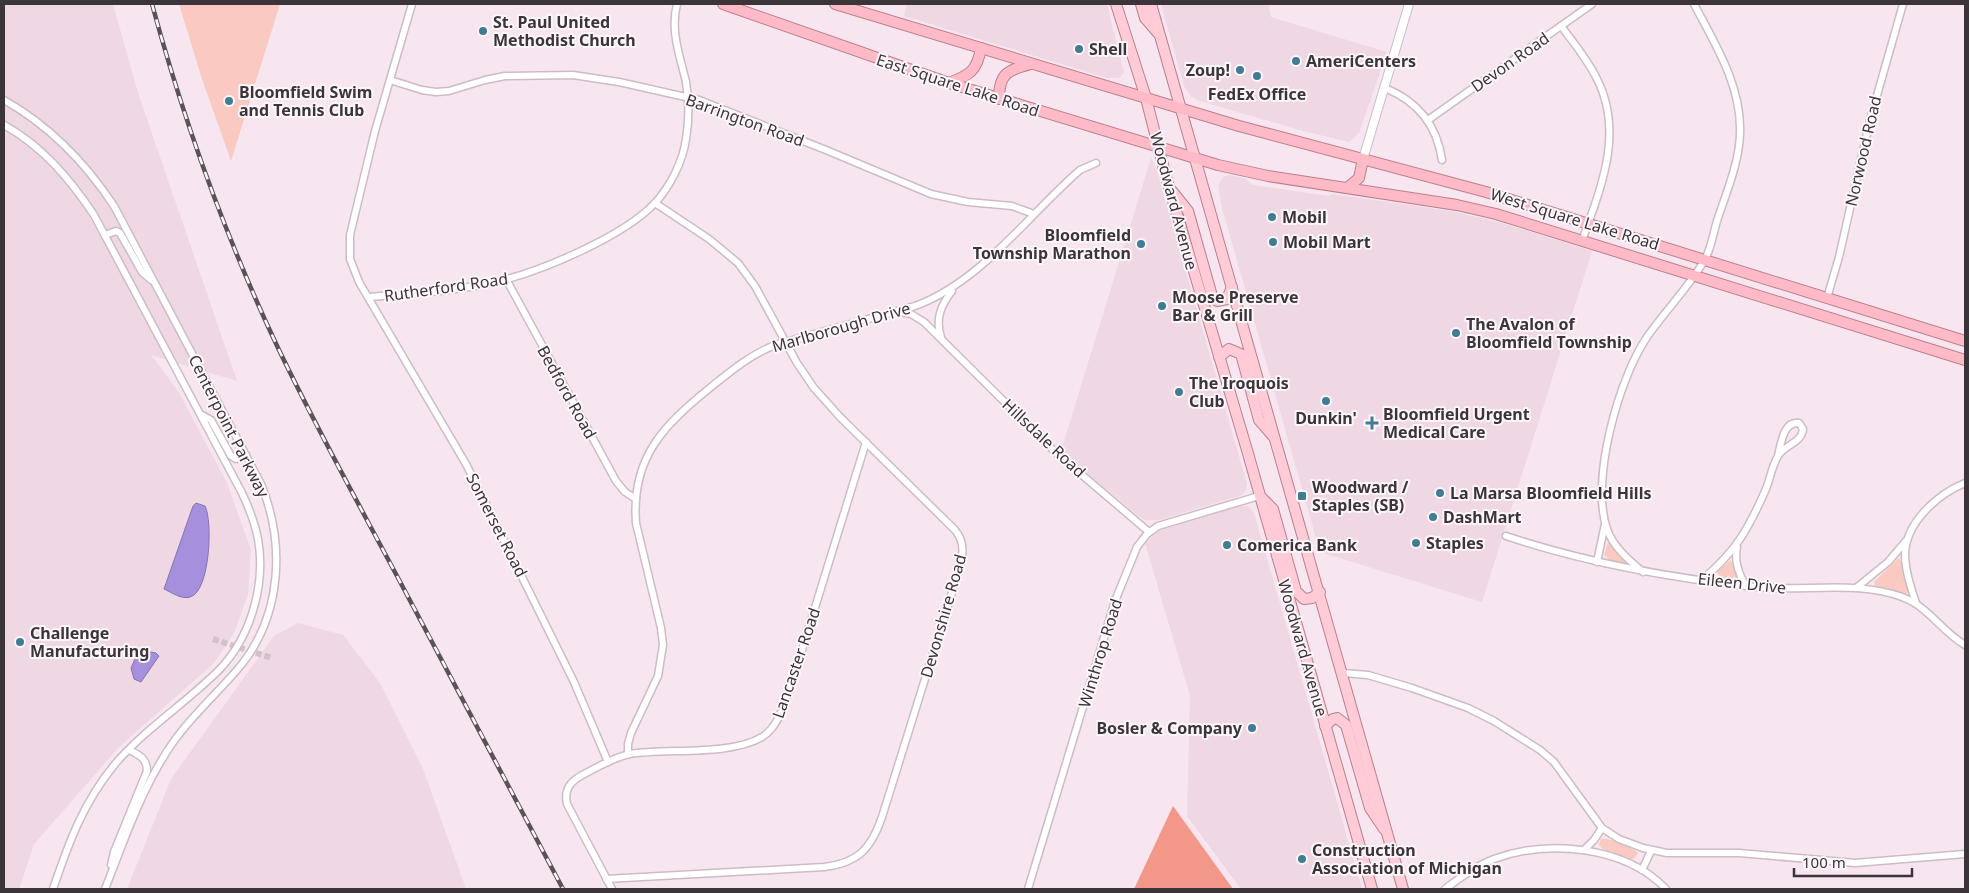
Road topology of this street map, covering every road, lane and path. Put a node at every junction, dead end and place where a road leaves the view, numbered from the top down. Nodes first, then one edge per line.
1 (412, 4) edge
2 (677, 4) edge
3 (723, 4) edge
4 (835, 4) edge
5 (1116, 4) edge
6 (1141, 4) edge
7 (1152, 4) edge
8 (1409, 4) edge
9 (1592, 4) edge
10 (1694, 4) edge
11 (1903, 4) edge
12 (1561, 26) junction
13 (1160, 35) junction
14 (981, 48) junction
15 (1032, 64) junction
16 (390, 80) junction
17 (949, 83) junction
18 (1385, 88) junction
19 (687, 97) junction
20 (999, 98) junction
21 (1146, 98) junction
22 (4, 100) edge
23 (1181, 108) junction
24 (1428, 120) junction
25 (4, 125) edge
26 (1159, 147) junction
27 (1195, 158) junction
28 (1363, 159) junction
29 (1442, 160) dead end
30 (1096, 163) dead end
31 (1347, 188) junction
32 (1170, 189) junction
33 (655, 203) junction
34 (1034, 214) junction
35 (1588, 223) junction
36 (105, 235) junction
37 (1582, 241) junction
38 (1705, 260) junction
39 (1693, 276) junction
40 (506, 279) junction
41 (156, 285) junction
42 (955, 287) junction
43 (1232, 287) junction
44 (368, 298) junction
45 (1827, 298) junction
46 (895, 311) junction
47 (942, 340) junction
48 (1965, 341) edge
49 (785, 342) junction
50 (1219, 357) junction
51 (1965, 360) edge
52 (201, 415) junction
53 (1276, 441) junction
54 (866, 442) junction
55 (246, 455) junction
56 (1778, 456) junction
57 (1965, 483) edge
58 (1259, 496) junction
59 (636, 499) junction
60 (1605, 520) junction
61 (1149, 532) junction
62 (1506, 536) dead end
63 (1908, 538) junction
64 (1738, 543) junction
65 (1597, 562) junction
66 (1643, 572) junction
67 (1702, 580) junction
68 (1746, 586) junction
69 (1856, 588) junction
70 (1320, 592) junction
71 (1916, 603) junction
72 (1965, 645) edge
73 (1343, 673) junction
74 (1325, 726) junction
75 (129, 750) junction
76 (628, 754) junction
77 (608, 762) junction
78 (1602, 828) junction
79 (1390, 838) junction
80 (1584, 850) junction
81 (1651, 851) junction
82 (1965, 854) edge
83 (1642, 870) junction
84 (109, 879) junction
85 (606, 879) junction
86 (53, 889) edge
87 (105, 889) edge
88 (612, 889) edge
89 (1028, 889) edge
90 (1372, 889) edge
91 (1403, 889) edge
92 (1445, 889) edge
93 (1666, 889) edge

1 - 16 street, Somerset Road
2 - 19 street, Rutherford Road
3 - 17 highway, East Square Lake Road
4 - 14 highway
5 - 21 main road, Woodward Avenue
6 - 13 main road
7 - 13 main road, Woodward Avenue
8 - 18 street
9 - 12 street, Devon Road
10 - 38 street
11 - 45 street, Norwood Road
12 - 24 street, Devon Road
12 - 35 street
13 - 23 main road, Woodward Avenue
14 - 15 highway
14 - 17 highway
15 - 20 highway
15 - 21 highway
16 - 19 street, Barrington Road
16 - 44 street, Somerset Road
17 - 20 highway, East Square Lake Road
18 - 24 street
18 - 28 street
19 - 33 street, Rutherford Road
19 - 34 street, Barrington Road
20 - 26 highway, East Square Lake Road
21 - 23 highway
21 - 26 main road, Woodward Avenue
22 - 41 street, Centerpoint Parkway
23 - 27 main road, Woodward Avenue
23 - 28 highway, West Square Lake Road
24 - 29 street
25 - 36 street, Centerpoint Parkway
26 - 27 highway, East Square Lake Road
26 - 32 main road, Woodward Avenue
27 - 31 highway, West Square Lake Road
27 - 43 main road, Woodward Avenue
28 - 31 highway
28 - 35 highway, West Square Lake Road
30 - 34 street, Marlborough Drive
31 - 37 highway, West Square Lake Road
32 - 43 main road
32 - 50 main road, Woodward Avenue
33 - 40 street, Rutherford Road
33 - 49 street, Devonshire Road
34 - 42 street, Marlborough Drive
35 - 37 street
35 - 38 highway, West Square Lake Road
36 - 41 street
36 - 52 street, Centerpoint Parkway
37 - 39 highway, West Square Lake Road
38 - 39 street
38 - 45 highway, West Square Lake Road
39 - 51 highway, West Square Lake Road
39 - 60 street
40 - 44 street, Rutherford Road
40 - 59 street, Bedford Road
41 - 55 street, Centerpoint Parkway
42 - 46 street, Marlborough Drive
42 - 47 street
43 - 53 main road, Woodward Avenue
44 - 77 street, Somerset Road
45 - 48 highway, West Square Lake Road
46 - 47 street, Hillsdale Road
46 - 49 street, Marlborough Drive
47 - 61 street, Hillsdale Road
49 - 54 street, Devonshire Road
49 - 59 street, Marlborough Drive
50 - 53 main road
50 - 58 main road, Woodward Avenue
52 - 55 street
52 - 75 street, Centerpoint Parkway
53 - 70 main road, Woodward Avenue
54 - 76 street, Lancaster Road
54 - 85 street, Devonshire Road
55 - 84 street, Centerpoint Parkway
56 - 56 street
56 - 64 street
57 - 63 street
58 - 61 street
58 - 70 main road
58 - 74 main road, Woodward Avenue
59 - 76 street, Marlborough Drive
60 - 65 street
60 - 66 street
61 - 89 street, Winthrop Road
62 - 65 street, Eileen Drive
63 - 69 street
63 - 71 street
64 - 67 street
64 - 68 street
65 - 66 street, Eileen Drive
66 - 67 street, Eileen Drive
67 - 68 street, Eileen Drive
68 - 69 street, Eileen Drive
69 - 71 street, Eileen Drive
70 - 73 main road, Woodward Avenue
71 - 72 street, Eileen Drive
73 - 78 street
73 - 79 main road, Woodward Avenue
74 - 79 main road
74 - 90 main road, Woodward Avenue
75 - 84 street
75 - 86 street, Centerpoint Parkway
76 - 77 street, Lancaster Road
77 - 85 street, Lancaster Road
78 - 80 street
78 - 81 street
79 - 91 main road, Woodward Avenue
80 - 83 street
80 - 92 street
81 - 82 street
81 - 83 street
83 - 93 street
84 - 87 street, Centerpoint Parkway
85 - 88 street

